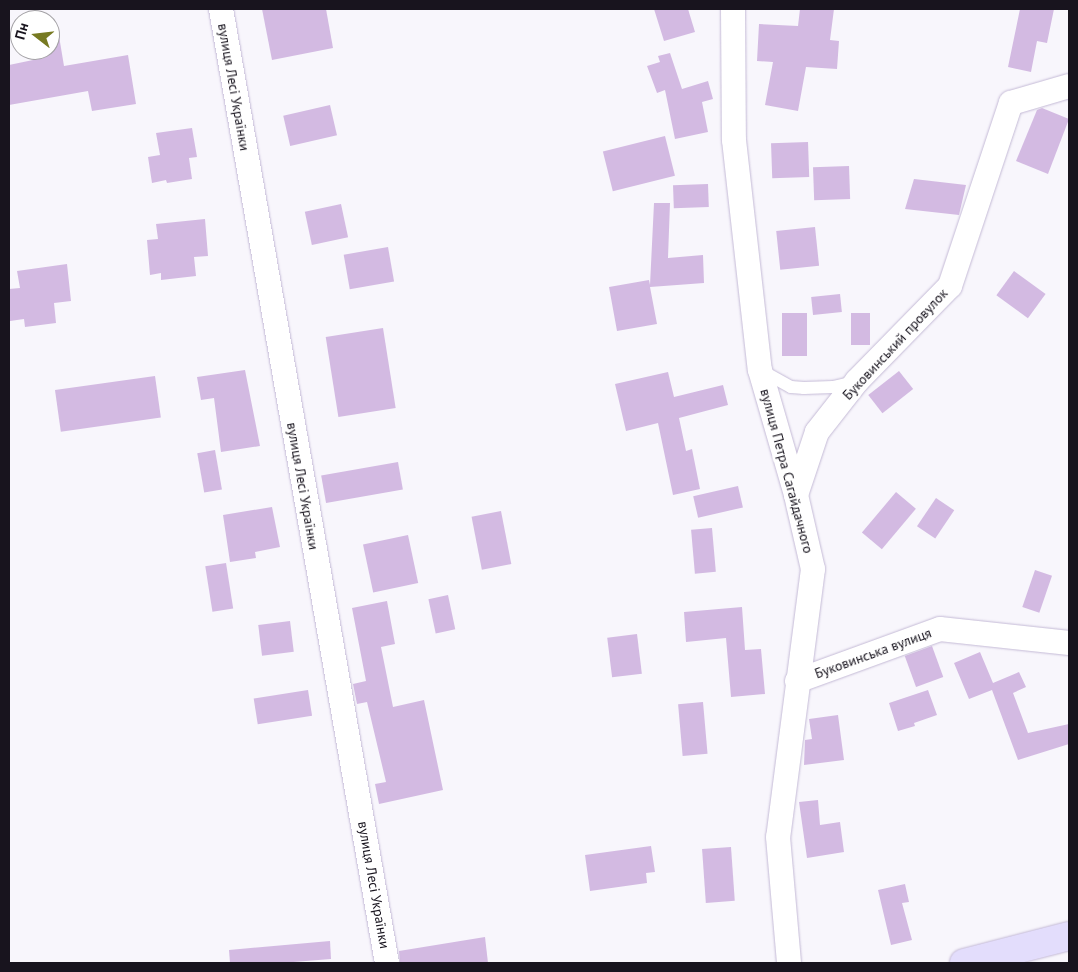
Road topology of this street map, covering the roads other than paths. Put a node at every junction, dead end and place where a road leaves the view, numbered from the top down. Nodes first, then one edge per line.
1 (220, 9) edge
2 (733, 9) edge
3 (1069, 86) edge
4 (760, 370) junction
5 (857, 381) junction
6 (796, 494) junction
7 (1069, 643) edge
8 (797, 681) junction
9 (1069, 936) edge
10 (387, 963) edge
11 (789, 963) edge
12 (964, 963) edge

1 - 10 street, вулиця Лесі Українки
2 - 4 street, вулиця Петра Сагайдачного
3 - 5 street, Буковинський провулок
4 - 5 lane
4 - 6 street, вулиця Петра Сагайдачного
5 - 6 street, Буковинський провулок
6 - 8 street, вулиця Петра Сагайдачного
7 - 8 street, Буковинська вулиця
8 - 11 street, вулиця Петра Сагайдачного
9 - 12 main road

